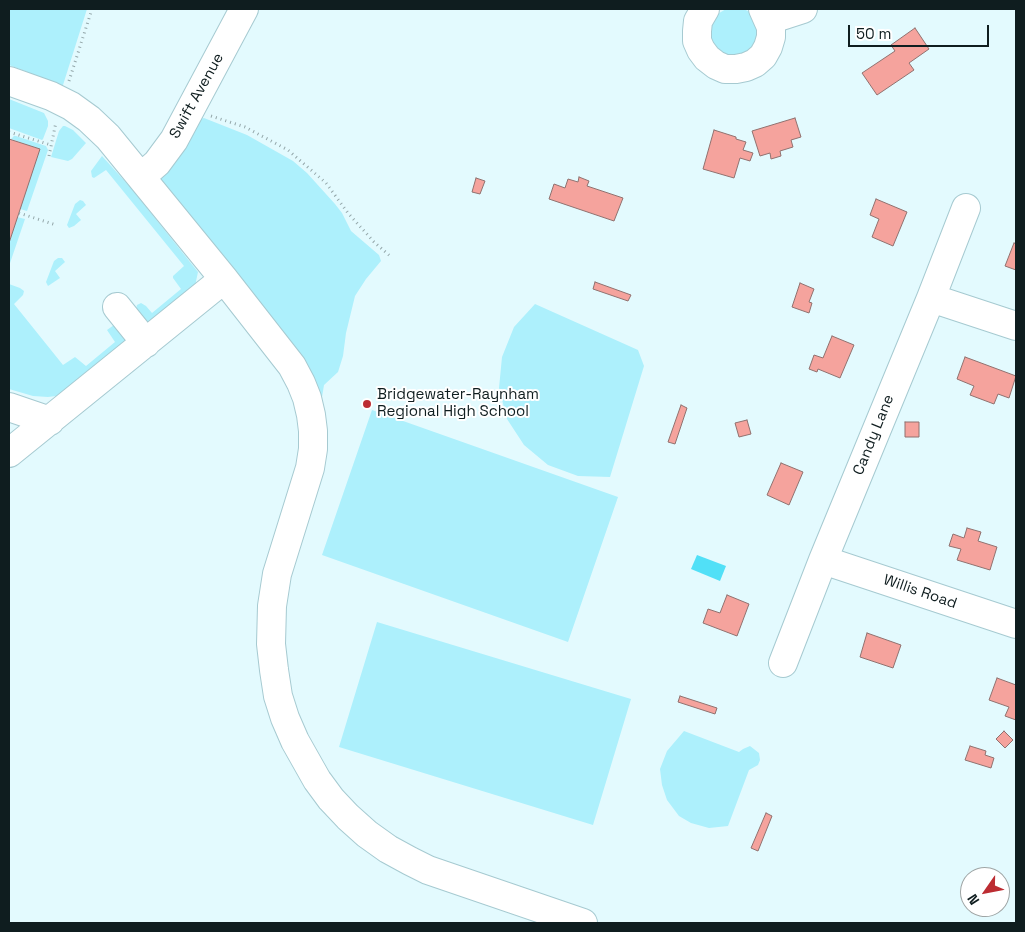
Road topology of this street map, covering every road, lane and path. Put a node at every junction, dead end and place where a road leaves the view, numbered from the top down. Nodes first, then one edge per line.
1 (92, 9) edge
2 (244, 9) edge
3 (704, 9) edge
4 (803, 9) edge
5 (766, 15) edge
6 (9, 81) edge
7 (67, 86) dead end
8 (191, 110) junction
9 (57, 117) dead end
10 (9, 132) edge
11 (51, 145) junction
12 (49, 156) dead end
13 (141, 177) junction
14 (966, 208) dead end
15 (19, 213) dead end
16 (56, 225) dead end
17 (390, 256) dead end
18 (224, 279) junction
19 (931, 298) junction
20 (117, 307) dead end
21 (1016, 326) edge
22 (146, 343) junction
23 (9, 407) edge
24 (50, 421) junction
25 (9, 453) edge
26 (824, 560) junction
27 (1016, 624) edge
28 (783, 663) dead end
29 (583, 923) edge

1 - 7 path
2 - 8 street, Swift Avenue
3 - 5 street
4 - 5 street
6 - 13 street
8 - 13 street, Swift Avenue
8 - 17 path
9 - 11 path
10 - 11 path
11 - 12 path
13 - 18 street
14 - 19 street, Candy Lane
15 - 16 path
18 - 22 street
18 - 29 street
19 - 21 street
19 - 26 street, Candy Lane
20 - 22 street
22 - 24 street
23 - 24 street
24 - 25 street
26 - 27 street, Willis Road
26 - 28 street, Candy Lane

